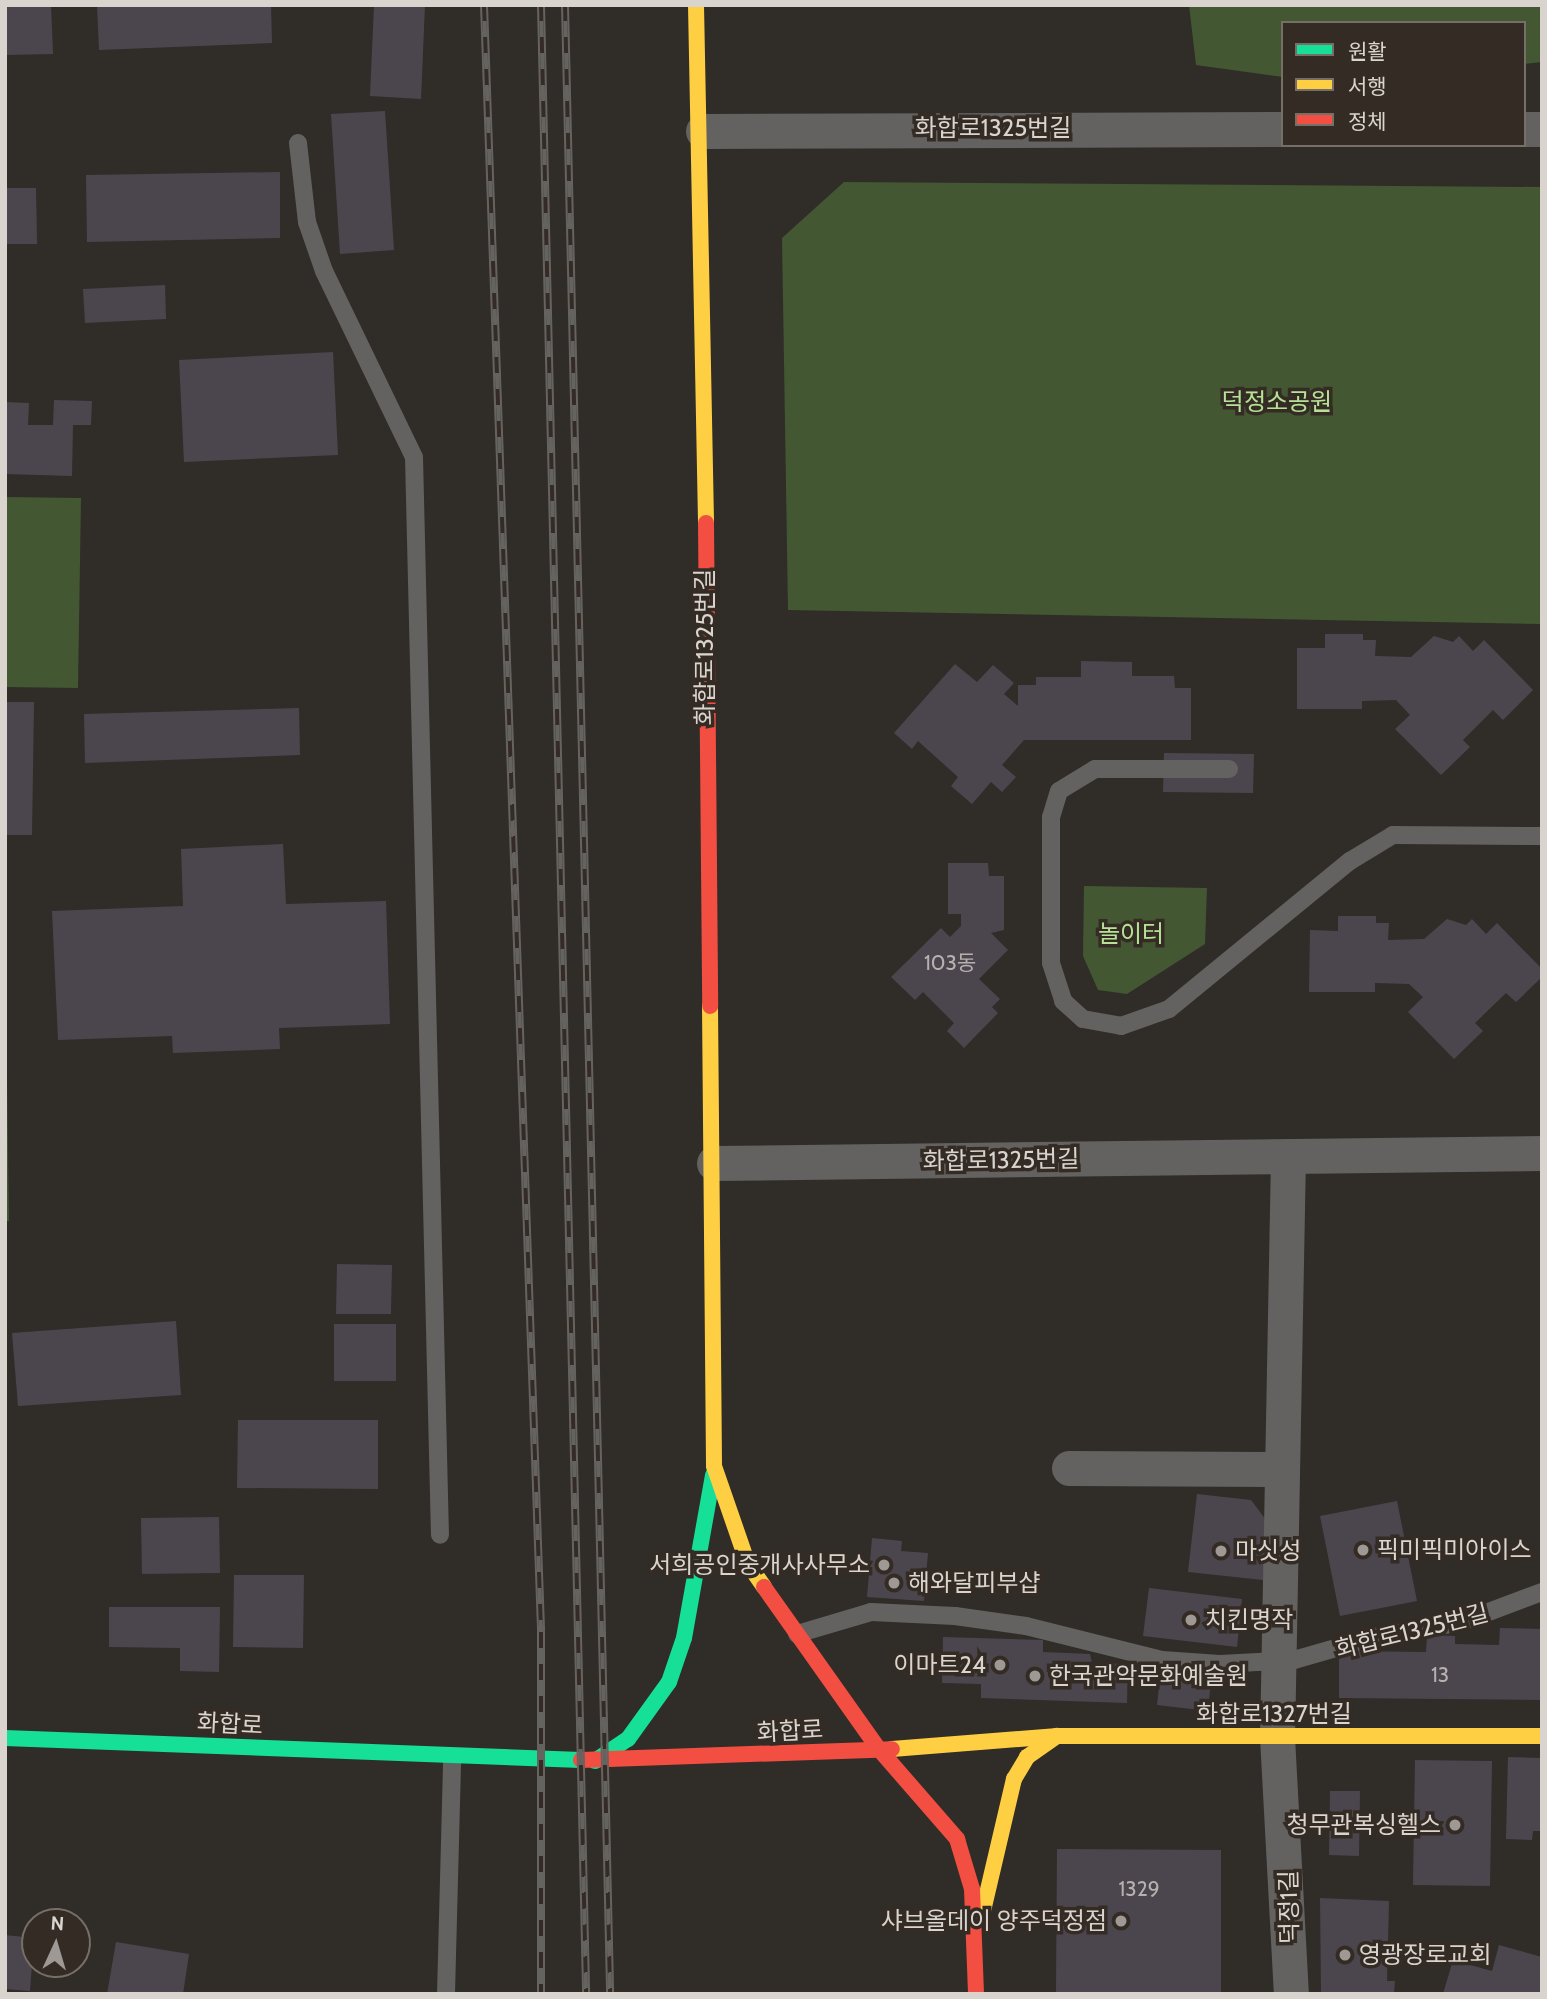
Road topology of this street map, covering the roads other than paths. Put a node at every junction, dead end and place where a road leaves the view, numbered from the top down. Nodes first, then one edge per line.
1 (696, 5) edge
2 (1281, 129) edge
3 (703, 131) junction
4 (298, 143) dead end
5 (1229, 769) dead end
6 (1542, 836) edge
7 (1542, 1153) edge
8 (1288, 1156) junction
9 (714, 1163) junction
10 (714, 1466) junction
11 (1069, 1468) dead end
12 (1282, 1469) junction
13 (440, 1535) dead end
14 (1542, 1592) edge
15 (797, 1634) junction
16 (1279, 1660) junction
17 (1542, 1736) edge
18 (1057, 1737) junction
19 (1277, 1737) junction
20 (5, 1738) edge
21 (1006, 1740) joint
22 (878, 1748) junction
23 (452, 1759) junction
24 (596, 1761) junction
25 (975, 1954) junction
26 (446, 1994) edge
27 (976, 1994) edge
28 (1291, 1994) edge

1 - 3 street, 화합로1325번길
2 - 3 street, 화합로1325번길
3 - 9 street, 화합로1325번길
4 - 13 lane
5 - 6 lane
7 - 8 street, 화합로1325번길
8 - 9 street, 화합로1325번길
8 - 12 street
9 - 10 street, 화합로1325번길
10 - 15 street, 화합로1325번길
10 - 24 street
11 - 12 street
12 - 16 street
14 - 16 lane, 화합로1325번길
15 - 16 lane, 화합로1325번길
15 - 22 street, 화합로1325번길
16 - 19 street
17 - 19 street, 화합로1327번길
18 - 19 street, 화합로1327번길
18 - 21 street, 화합로1327번길
18 - 25 street
19 - 28 street, 덕정1길
20 - 23 street, 화합로
21 - 22 street, 화합로
22 - 24 street, 화합로
22 - 25 street
23 - 24 street, 화합로
23 - 26 lane
25 - 27 street

